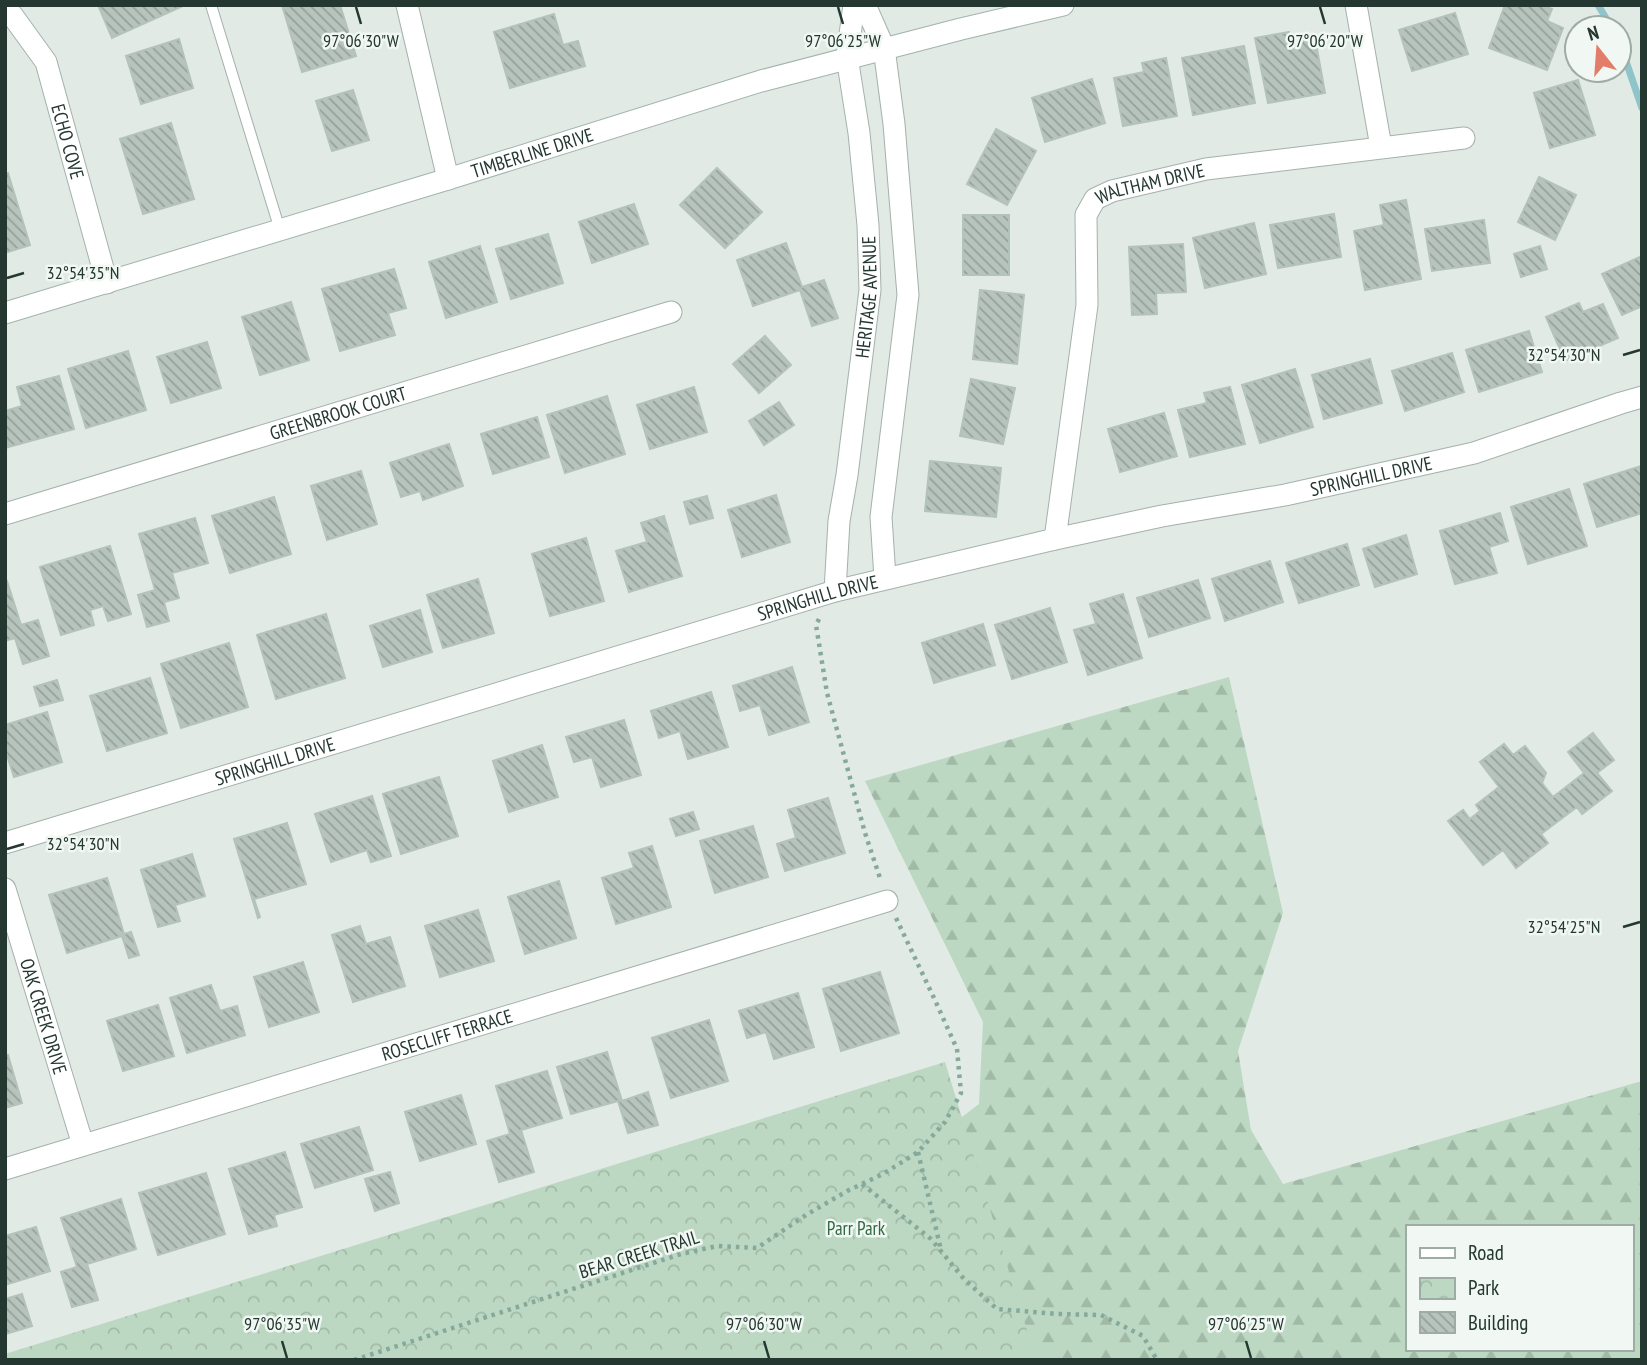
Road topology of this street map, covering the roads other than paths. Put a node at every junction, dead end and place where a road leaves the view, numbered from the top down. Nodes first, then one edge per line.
1 (211, 5) edge
2 (407, 5) edge
3 (854, 5) edge
4 (865, 5) edge
5 (1063, 5) edge
6 (1356, 5) edge
7 (5, 10) edge
8 (884, 48) junction
9 (847, 57) junction
10 (1464, 138) dead end
11 (1381, 148) junction
12 (448, 178) junction
13 (280, 230) junction
14 (107, 283) junction
15 (671, 312) dead end
16 (5, 313) edge
17 (1642, 397) edge
18 (5, 514) edge
19 (1055, 539) junction
20 (885, 578) junction
21 (835, 591) junction
22 (5, 843) edge
23 (5, 889) edge
24 (887, 901) dead end
25 (83, 1145) junction
26 (5, 1169) edge

1 - 13 lane
2 - 12 street
3 - 9 street, HERITAGE AVENUE
4 - 8 street, HERITAGE AVENUE
5 - 8 street, TIMBERLINE DRIVE
6 - 11 street
7 - 14 street, ECHO COVE
8 - 9 street, TIMBERLINE DRIVE
8 - 20 street, HERITAGE AVENUE
9 - 12 street, TIMBERLINE DRIVE
9 - 21 street, HERITAGE AVENUE
10 - 11 street, WALTHAM DRIVE
11 - 19 street, WALTHAM DRIVE
12 - 13 street, TIMBERLINE DRIVE
13 - 14 street, TIMBERLINE DRIVE
14 - 16 street, TIMBERLINE DRIVE
15 - 18 street, GREENBROOK COURT
17 - 19 street, SPRINGHILL DRIVE
19 - 20 street, SPRINGHILL DRIVE
20 - 21 street, SPRINGHILL DRIVE
21 - 22 street, SPRINGHILL DRIVE
23 - 25 street, OAK CREEK DRIVE
24 - 25 street, ROSECLIFF TERRACE
25 - 26 street, ROSECLIFF TERRACE

